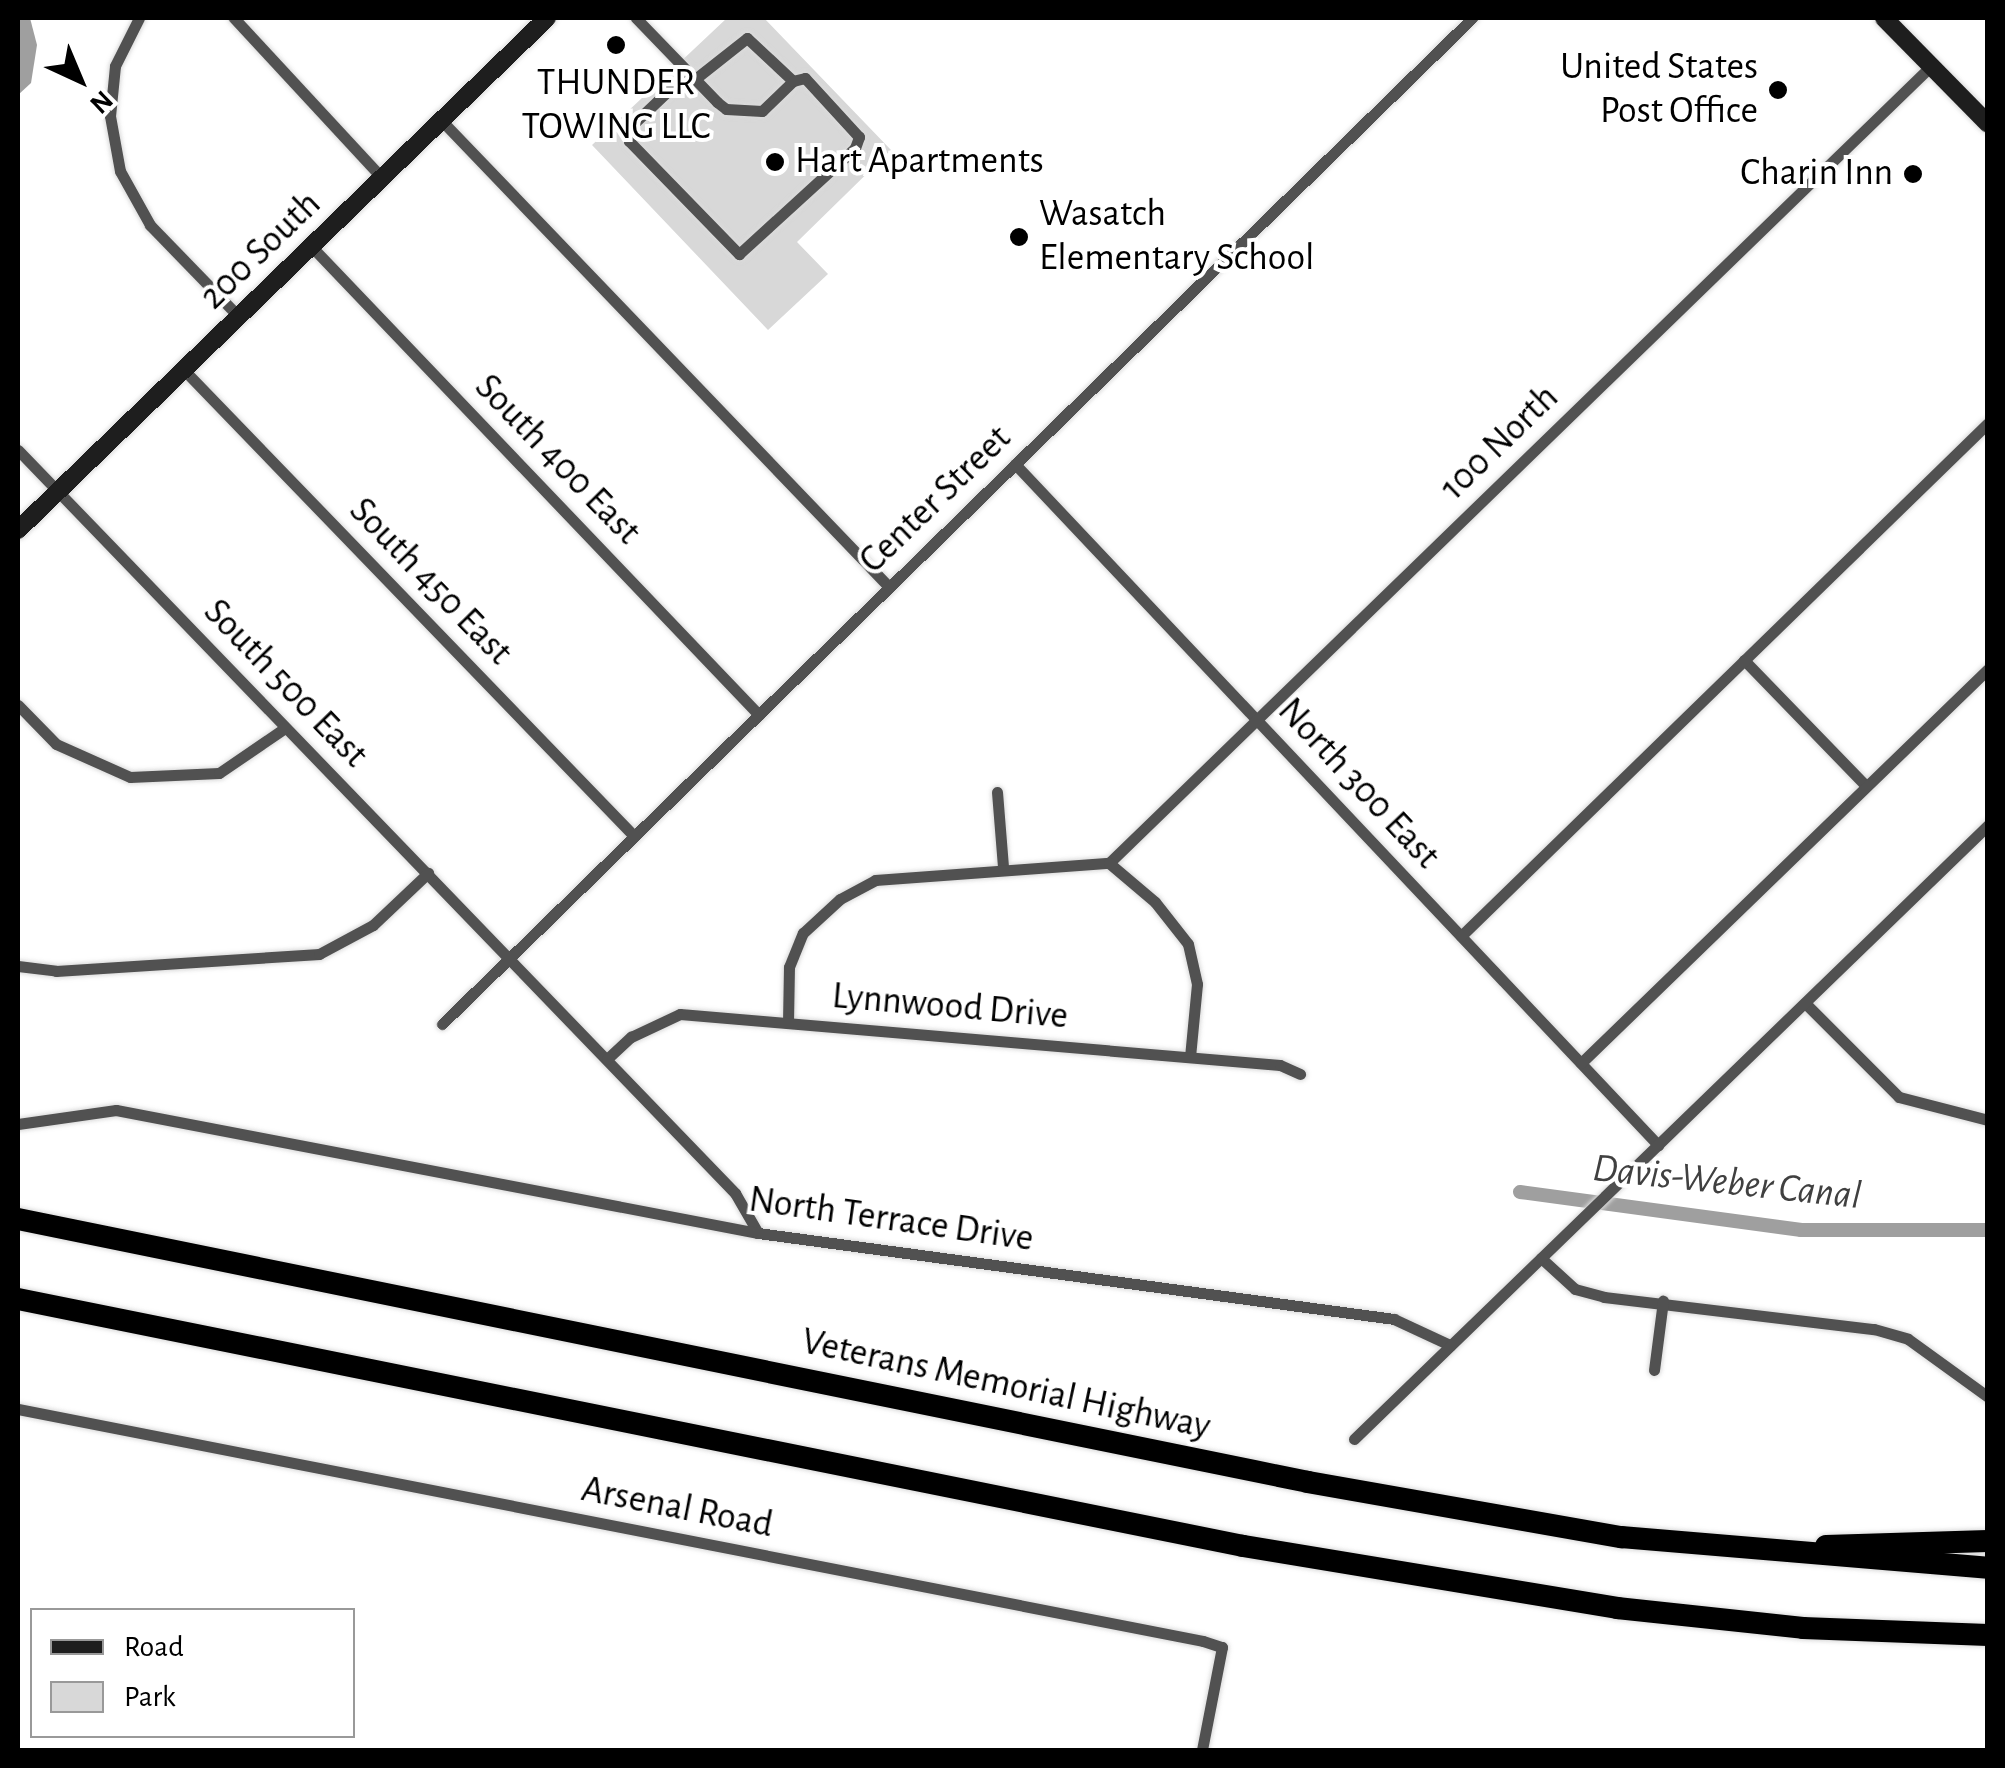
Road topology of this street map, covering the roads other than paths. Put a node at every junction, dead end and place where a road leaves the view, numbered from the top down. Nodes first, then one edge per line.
1 (138, 18) edge
2 (234, 18) edge
3 (546, 18) edge
4 (636, 18) edge
5 (1472, 18) edge
6 (1884, 18) edge
7 (1932, 66) junction
8 (692, 75) junction
9 (793, 81) junction
10 (442, 121) junction
11 (1988, 124) edge
12 (383, 179) junction
13 (312, 247) junction
14 (238, 317) junction
15 (184, 370) junction
16 (1988, 423) edge
17 (18, 450) edge
18 (1015, 464) junction
19 (57, 492) junction
20 (18, 530) edge
21 (889, 587) junction
22 (1744, 660) junction
23 (1988, 669) edge
24 (18, 705) edge
25 (759, 714) junction
26 (1257, 720) junction
27 (286, 728) junction
28 (1866, 786) junction
29 (997, 792) dead end
30 (1988, 826) edge
31 (634, 836) junction
32 (1110, 863) junction
33 (1002, 866) junction
34 (428, 873) junction
35 (1461, 936) junction
36 (510, 958) junction
37 (18, 966) edge
38 (1804, 1003) junction
39 (442, 1024) dead end
40 (788, 1024) junction
41 (1190, 1057) junction
42 (607, 1060) junction
43 (1581, 1063) junction
44 (1300, 1074) dead end
45 (1988, 1120) edge
46 (18, 1124) edge
47 (1658, 1144) junction
48 (18, 1219) edge
49 (758, 1232) junction
50 (1541, 1258) junction
51 (18, 1299) edge
52 (1663, 1301) junction
53 (1450, 1345) junction
54 (1654, 1370) dead end
55 (1988, 1396) edge
56 (18, 1409) edge
57 (1354, 1439) dead end
58 (1988, 1542) edge
59 (1724, 1548) junction
60 (1988, 1568) edge
61 (1899, 1634) junction
62 (1988, 1635) edge
63 (1988, 1646) edge
64 (1202, 1750) edge

1 - 14 street
2 - 12 street
3 - 10 street, 200 South
4 - 8 street
5 - 18 street, Center Street
6 - 7 street
7 - 11 street
7 - 26 street, 100 North
8 - 9 street
8 - 9 street
8 - 9 street
10 - 12 street, 200 South
10 - 21 street
12 - 13 street, 200 South
13 - 14 street, 200 South
13 - 25 street, South 400 East
14 - 15 street, 200 South
15 - 19 street, 200 South
15 - 31 street, South 450 East
16 - 22 street
17 - 19 street, South 500 East
18 - 21 street, Center Street
18 - 26 street, North 300 East
19 - 20 street, 200 South
19 - 27 street, South 500 East
21 - 25 street, Center Street
22 - 28 street
22 - 35 street
23 - 28 street
24 - 27 street
25 - 31 street, Center Street
26 - 32 street, 100 North
26 - 35 street, North 300 East
27 - 34 street, South 500 East
28 - 43 street
29 - 33 street
30 - 38 street
31 - 36 street, Center Street
32 - 33 street
32 - 41 street
33 - 40 street
34 - 36 street, South 500 East
34 - 37 street
35 - 43 street, North 300 East
36 - 39 street, Center Street
36 - 42 street, South 500 East
38 - 45 street
38 - 47 street
40 - 41 street, Lynnwood Drive
40 - 42 street, Lynnwood Drive
41 - 44 street, Lynnwood Drive
42 - 49 street, South 500 East
43 - 47 street, North 300 East
46 - 49 street, North Terrace Drive
47 - 50 street
48 - 59 highway, Veterans Memorial Highway
49 - 53 street, North Terrace Drive
50 - 52 street
50 - 53 street
51 - 61 highway
52 - 54 street
52 - 55 street
53 - 57 street
56 - 64 street, Arsenal Road
58 - 59 highway
59 - 60 highway, Veterans Memorial Highway
61 - 62 highway
61 - 63 highway

